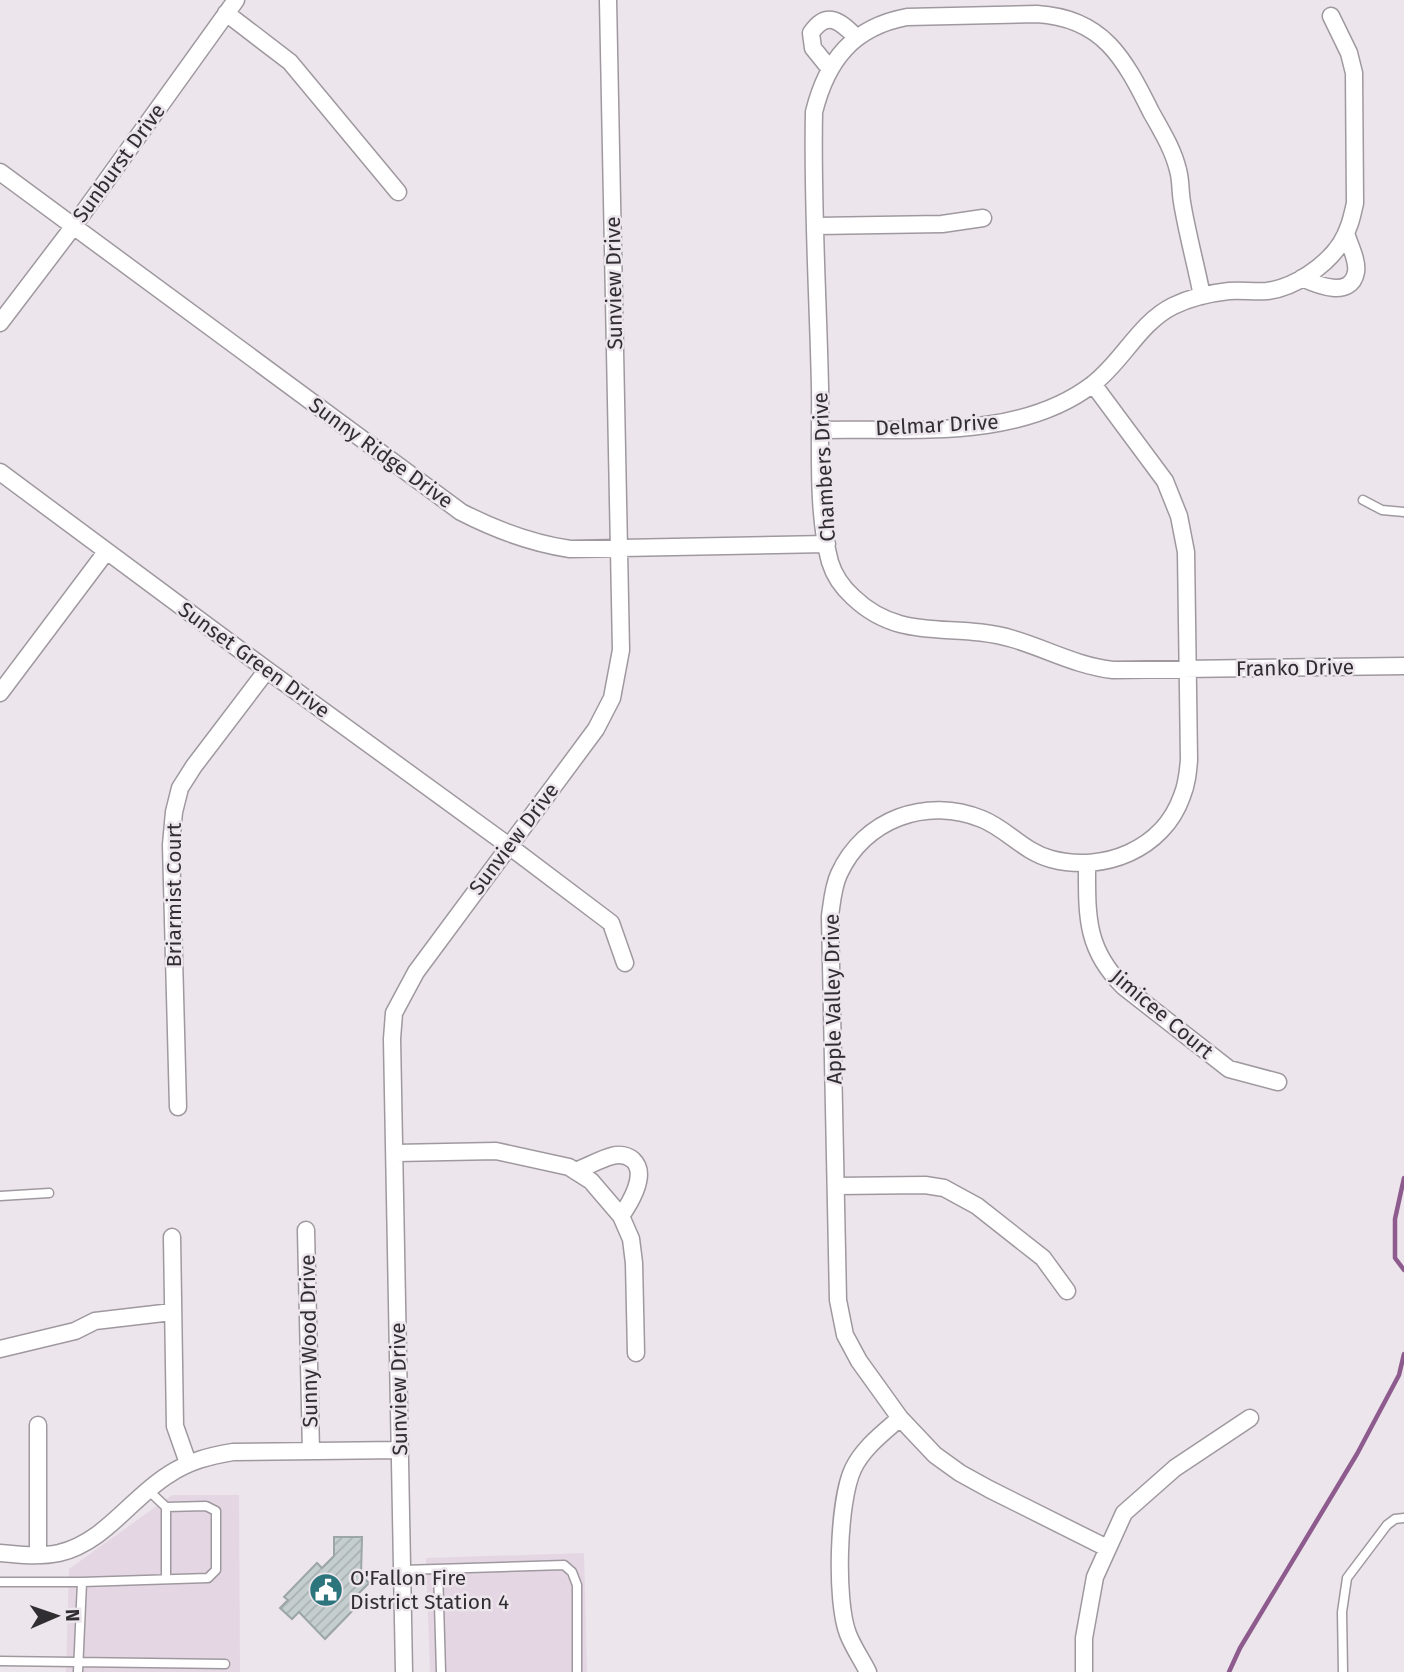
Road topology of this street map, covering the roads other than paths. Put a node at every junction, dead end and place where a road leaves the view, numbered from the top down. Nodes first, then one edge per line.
1 (608, 0) edge
2 (231, 7) edge
3 (1331, 16) dead end
4 (856, 37) junction
5 (830, 69) junction
6 (0, 172) edge
7 (398, 192) dead end
8 (983, 218) dead end
9 (817, 226) junction
10 (74, 227) junction
11 (1346, 233) junction
12 (1302, 278) junction
13 (1202, 296) junction
14 (0, 323) edge
15 (1093, 384) junction
16 (821, 430) junction
17 (0, 472) edge
18 (1363, 500) dead end
19 (1404, 512) edge
20 (827, 544) junction
21 (621, 548) junction
22 (106, 552) junction
23 (1404, 666) edge
24 (267, 670) junction
25 (1186, 670) junction
26 (0, 693) edge
27 (509, 846) junction
28 (1087, 864) junction
29 (625, 963) dead end
30 (1278, 1082) dead end
31 (177, 1107) dead end
32 (396, 1153) junction
33 (575, 1171) junction
34 (836, 1186) junction
35 (49, 1193) dead end
36 (0, 1196) edge
37 (621, 1216) junction
38 (306, 1230) dead end
39 (172, 1237) dead end
40 (1067, 1291) dead end
41 (172, 1312) junction
42 (0, 1349) edge
43 (636, 1353) dead end
44 (900, 1418) junction
45 (1250, 1418) dead end
46 (38, 1425) dead end
47 (400, 1450) junction
48 (311, 1451) junction
49 (188, 1463) junction
50 (148, 1490) junction
51 (166, 1507) junction
52 (1404, 1518) edge
53 (1107, 1548) junction
54 (0, 1553) edge
55 (38, 1555) junction
56 (438, 1569) junction
57 (403, 1570) junction
58 (166, 1579) junction
59 (82, 1582) junction
60 (0, 1583) edge
61 (0, 1661) edge
62 (225, 1664) dead end
63 (79, 1667) edge
64 (404, 1672) edge
65 (441, 1672) edge
66 (577, 1672) edge
67 (868, 1672) edge
68 (1084, 1672) edge
69 (1343, 1672) edge

1 - 21 street, Sunview Drive
2 - 7 street
2 - 10 street, Sunburst Drive
3 - 11 street, Delmar Drive
4 - 5 street, Chambers Drive
4 - 5 street
4 - 13 street, Chambers Drive
5 - 9 street, Chambers Drive
6 - 10 street, Sunny Ridge Drive
8 - 9 street
9 - 16 street, Chambers Drive
10 - 14 street, Sunburst Drive
10 - 21 street, Sunny Ridge Drive
11 - 12 street, Delmar Drive
11 - 12 street
12 - 13 street, Delmar Drive
13 - 15 street, Delmar Drive
15 - 16 street, Delmar Drive
15 - 25 street, Apple Valley Drive
16 - 20 street, Chambers Drive
17 - 22 street, Sunset Green Drive
18 - 19 lane
20 - 21 street, Sunny Ridge Drive
20 - 25 street, Chambers Drive
21 - 27 street, Sunview Drive
22 - 24 street, Sunset Green Drive
22 - 26 street
23 - 25 street, Franko Drive
24 - 27 street, Sunset Green Drive
24 - 31 street, Briarmist Court
25 - 28 street, Apple Valley Drive
27 - 29 street, Sunset Green Drive
27 - 32 street, Sunview Drive
28 - 30 street, Jimicee Court
28 - 34 street, Apple Valley Drive
32 - 33 street
32 - 47 street, Sunview Drive
33 - 37 street
33 - 37 street
34 - 40 street
34 - 44 street, Apple Valley Drive
35 - 36 lane
37 - 43 street
38 - 48 street, Sunny Wood Drive
39 - 41 street
41 - 42 street
41 - 49 street
44 - 53 street, Apple Valley Drive
44 - 67 street
45 - 53 street
46 - 55 street
47 - 48 street
47 - 57 street, Sunview Drive
48 - 49 street
49 - 50 street
50 - 51 lane
50 - 55 street
51 - 58 lane
51 - 58 lane
52 - 69 lane
53 - 68 street
54 - 55 street
56 - 57 lane
56 - 65 lane
56 - 66 lane
57 - 64 street, Sunview Drive
58 - 59 lane
59 - 60 lane
59 - 63 lane
61 - 63 lane
62 - 63 lane

